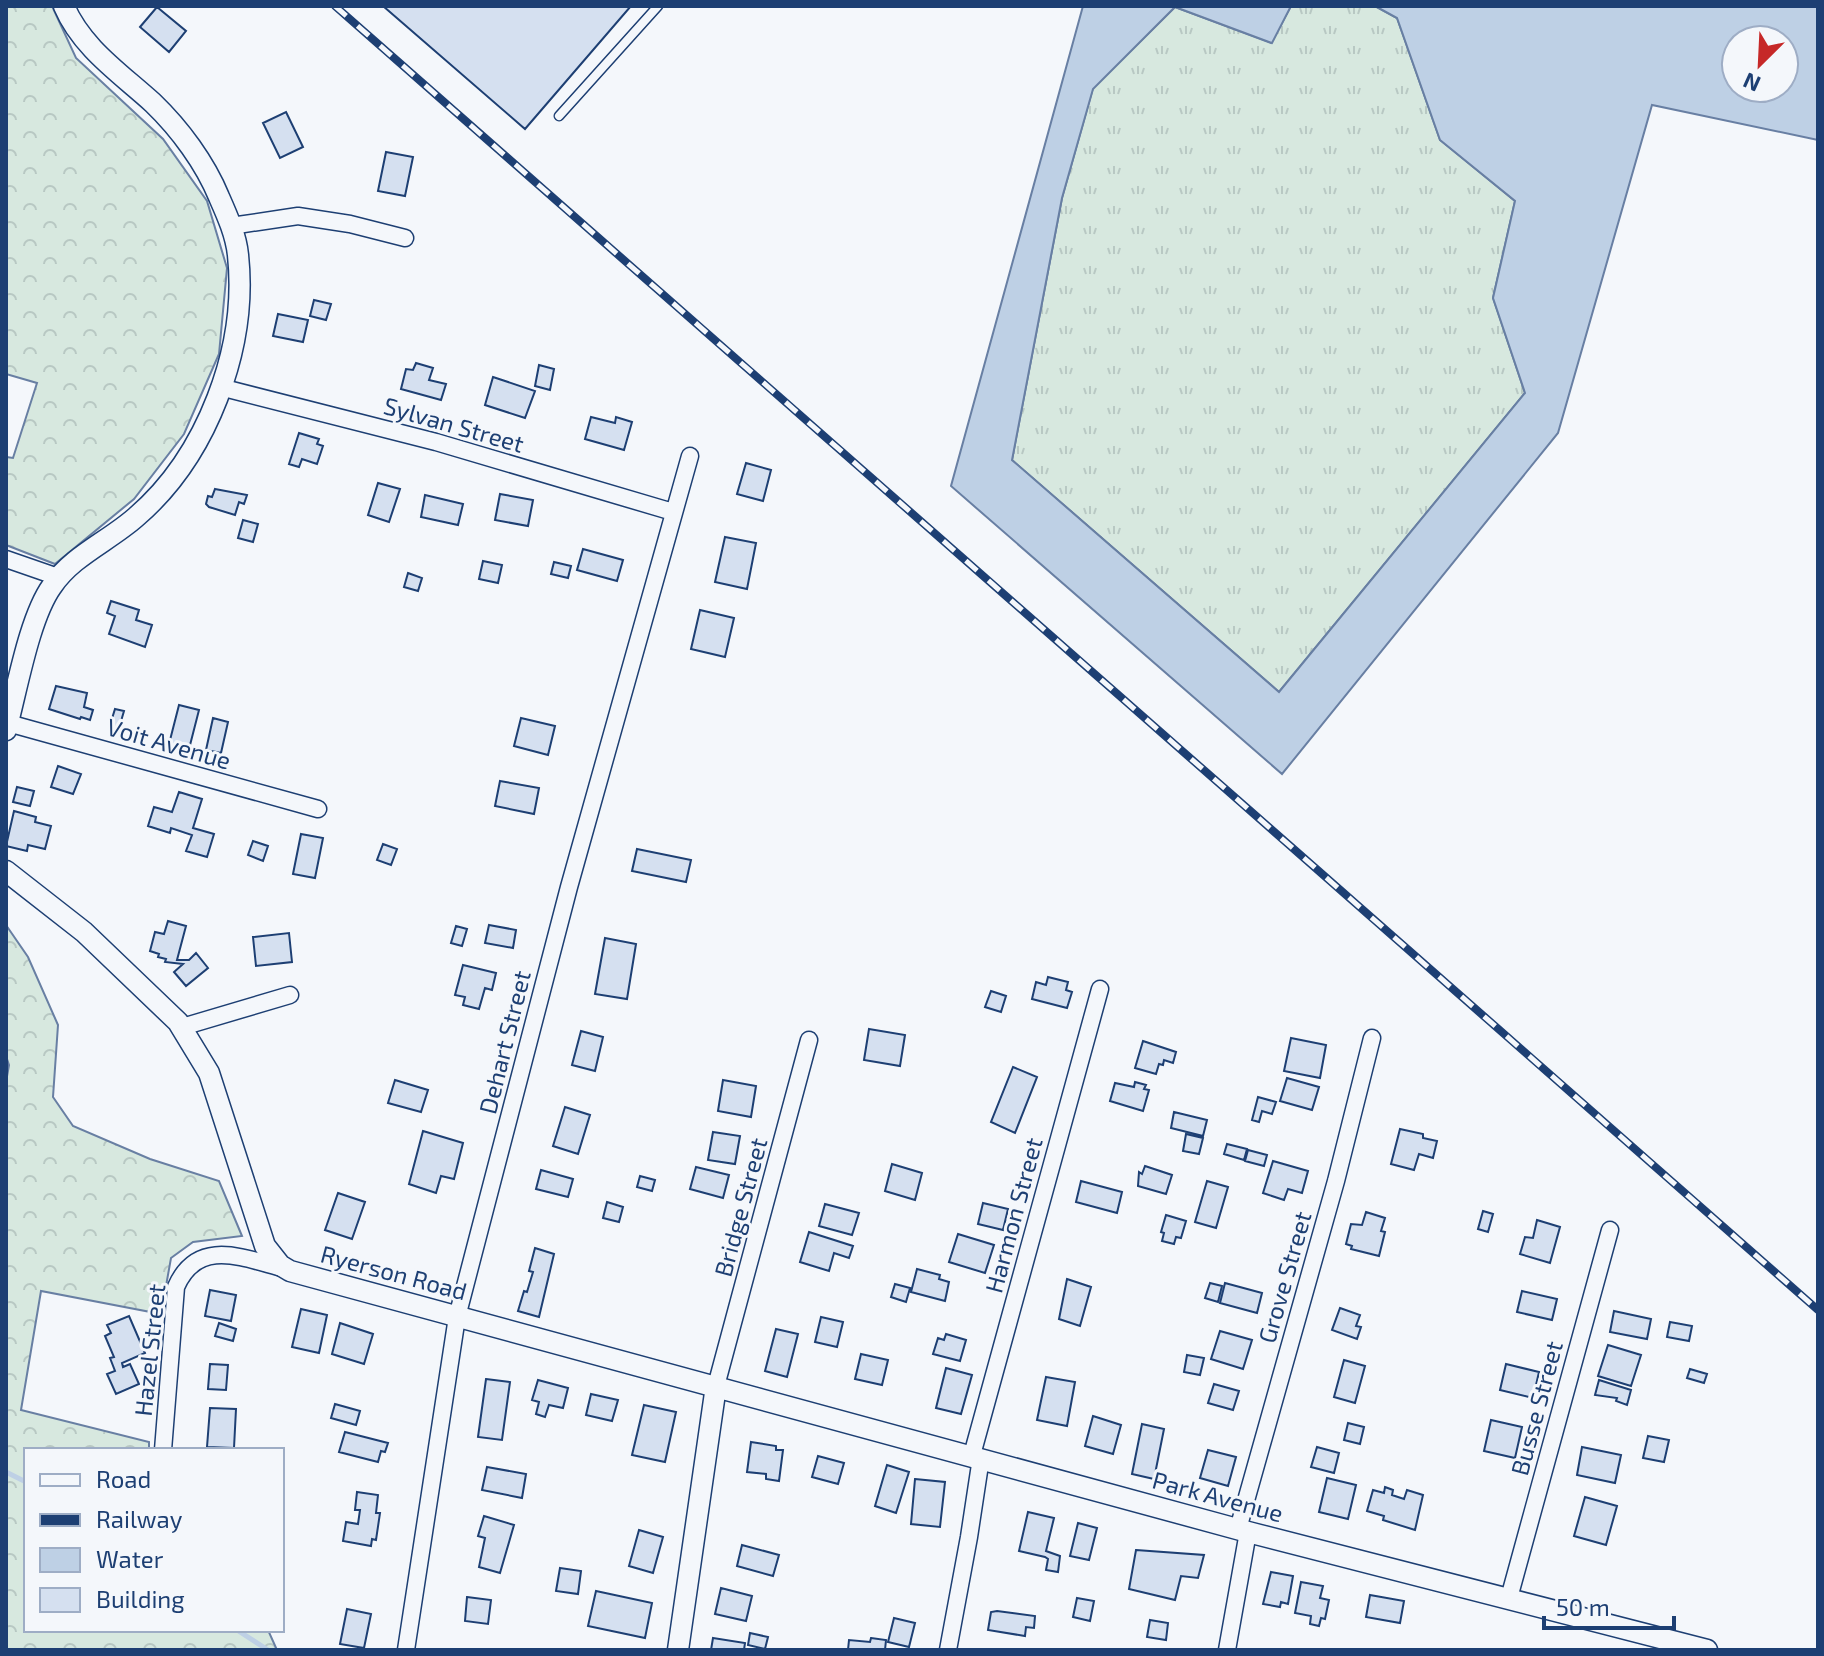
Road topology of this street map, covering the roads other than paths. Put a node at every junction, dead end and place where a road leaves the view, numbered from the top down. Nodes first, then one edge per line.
1 (64, 6) edge
2 (658, 6) edge
3 (559, 116) dead end
4 (231, 226) junction
5 (405, 238) dead end
6 (220, 387) junction
7 (690, 456) dead end
8 (673, 512) junction
9 (6, 559) edge
10 (58, 577) junction
11 (7, 727) edge
12 (318, 809) dead end
13 (6, 871) edge
14 (1100, 989) dead end
15 (290, 995) dead end
16 (182, 1027) junction
17 (1372, 1038) dead end
18 (809, 1040) dead end
19 (1610, 1230) dead end
20 (287, 1269) junction
21 (457, 1317) junction
22 (716, 1386) junction
23 (163, 1448) edge
24 (976, 1456) junction
25 (1243, 1530) junction
26 (1509, 1598) junction
27 (406, 1650) edge
28 (678, 1650) edge
29 (948, 1650) edge
30 (1227, 1650) edge
31 (1707, 1650) edge

1 - 4 street
2 - 3 lane
4 - 5 street
4 - 6 street
6 - 8 street, Sylvan Street
6 - 10 street
7 - 8 street, Dehart Street
8 - 21 street, Dehart Street
9 - 10 street
10 - 11 street
11 - 12 street, Voit Avenue
13 - 16 street, Ryerson Road
14 - 24 street, Harmon Street
15 - 16 street
16 - 20 street, Ryerson Road
17 - 25 street, Grove Street
18 - 22 street, Bridge Street
19 - 26 street, Busse Street
20 - 21 street, Ryerson Road
20 - 23 street, Hazel Street
21 - 22 street, Ryerson Road
21 - 27 street, Dehart Street
22 - 24 street, Park Avenue
22 - 28 street
24 - 25 street, Park Avenue
24 - 29 street, Harmon Street
25 - 26 street, Park Avenue
25 - 30 street, Grove Street
26 - 31 street, Park Avenue

